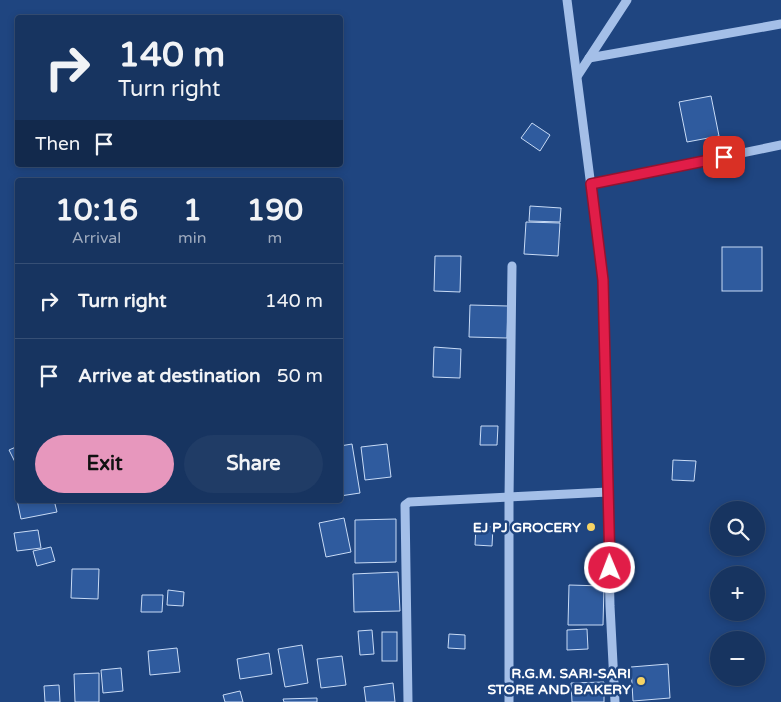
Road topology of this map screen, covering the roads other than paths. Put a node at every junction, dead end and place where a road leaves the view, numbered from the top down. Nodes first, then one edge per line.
1 (567, 0) edge
2 (628, 0) edge
3 (781, 24) edge
4 (589, 58) junction
5 (578, 75) junction
6 (781, 146) edge
7 (591, 184) junction
8 (512, 266) dead end
9 (608, 492) junction
10 (509, 498) junction
11 (408, 702) edge
12 (509, 702) edge
13 (615, 702) edge

1 - 5 street
2 - 4 street
3 - 4 street
4 - 5 street
5 - 7 street
6 - 7 street
7 - 9 street
8 - 10 street
9 - 10 street
9 - 13 street
10 - 11 street
10 - 12 street

